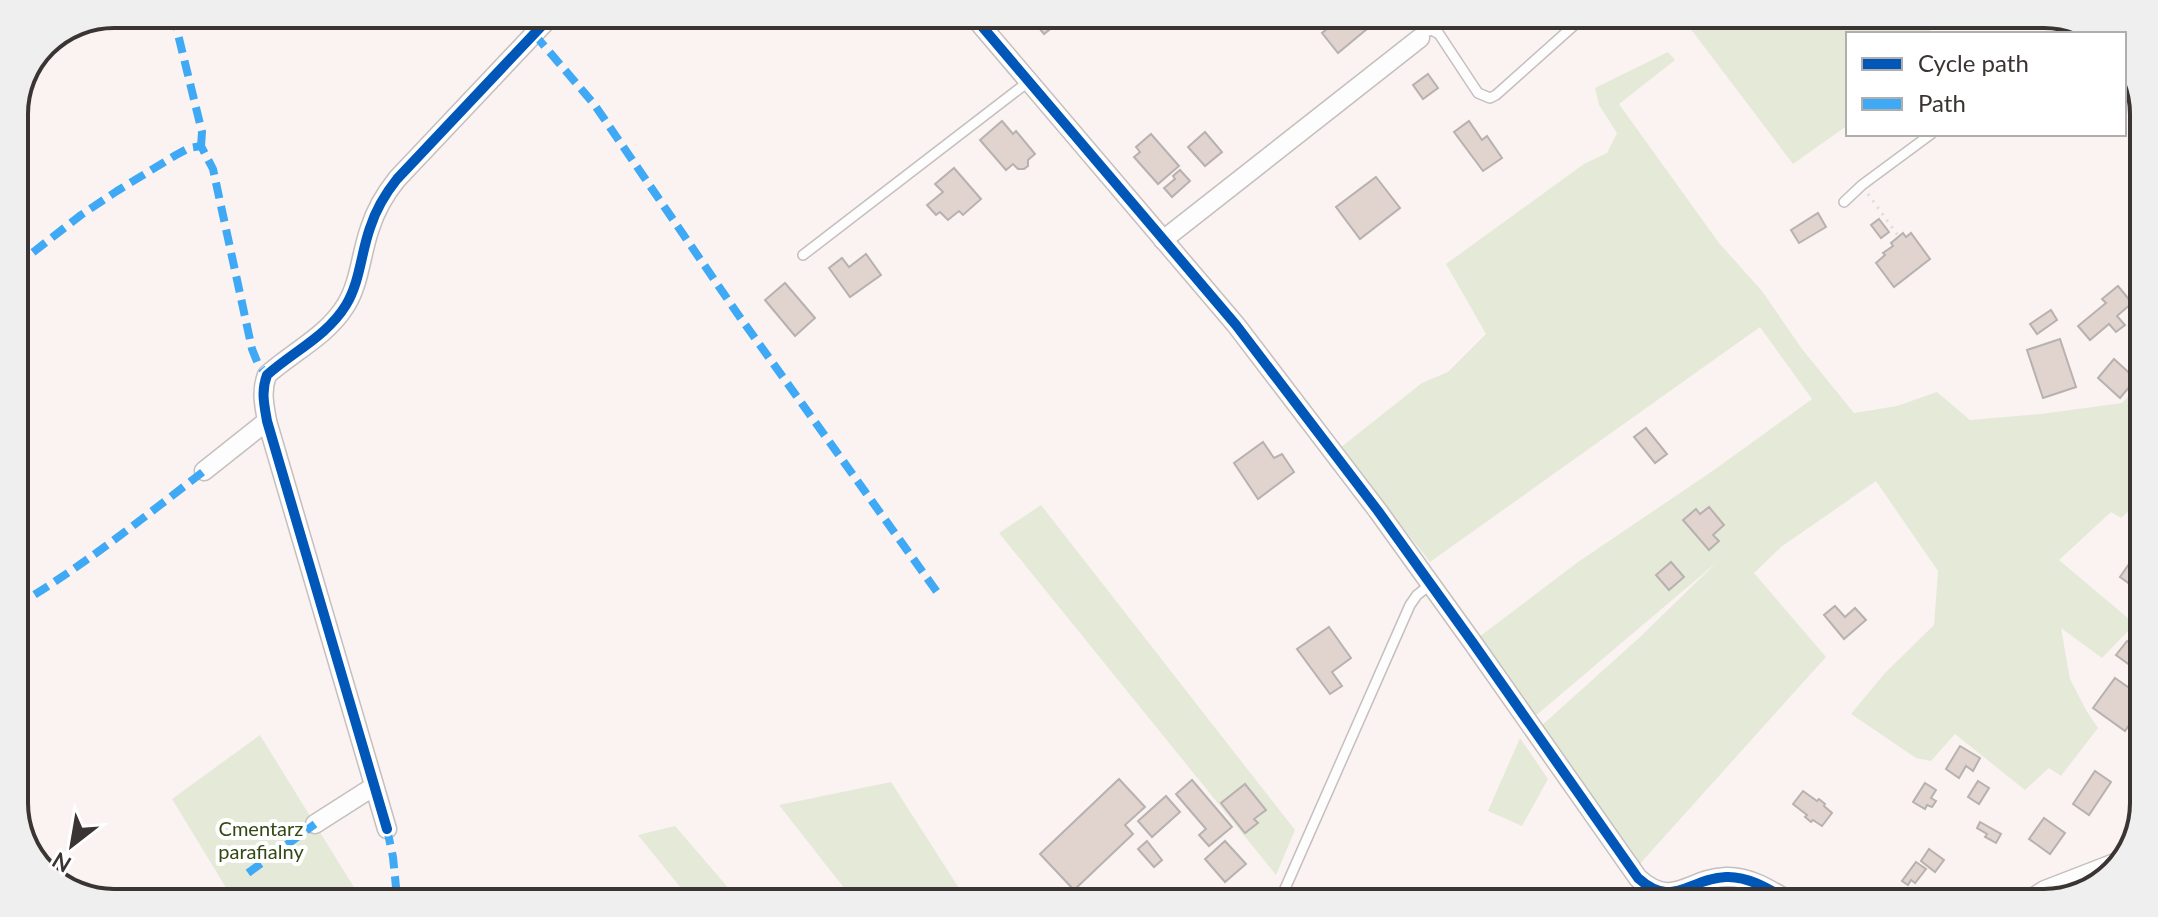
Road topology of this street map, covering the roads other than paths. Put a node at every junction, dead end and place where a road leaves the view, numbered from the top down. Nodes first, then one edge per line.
1 (540, 28) edge
2 (983, 28) edge
3 (1571, 28) edge
4 (1420, 38) joint
5 (1028, 82) junction
6 (1928, 136) edge
7 (1844, 202) dead end
8 (1163, 240) junction
9 (803, 255) dead end
10 (267, 421) junction
11 (204, 471) dead end
12 (1431, 584) junction
13 (373, 787) junction
14 (315, 824) dead end
15 (387, 829) dead end
16 (2095, 871) edge
17 (1285, 889) edge
18 (1655, 889) edge
19 (1683, 889) edge
20 (1766, 889) edge
21 (2049, 889) edge

1 - 10 street
2 - 5 street
3 - 4 lane
4 - 8 street
5 - 8 street
5 - 9 lane
6 - 7 lane
8 - 12 street
10 - 11 street
10 - 13 street
12 - 17 lane
12 - 18 street
13 - 14 street
13 - 15 street
16 - 21 street
19 - 20 street

